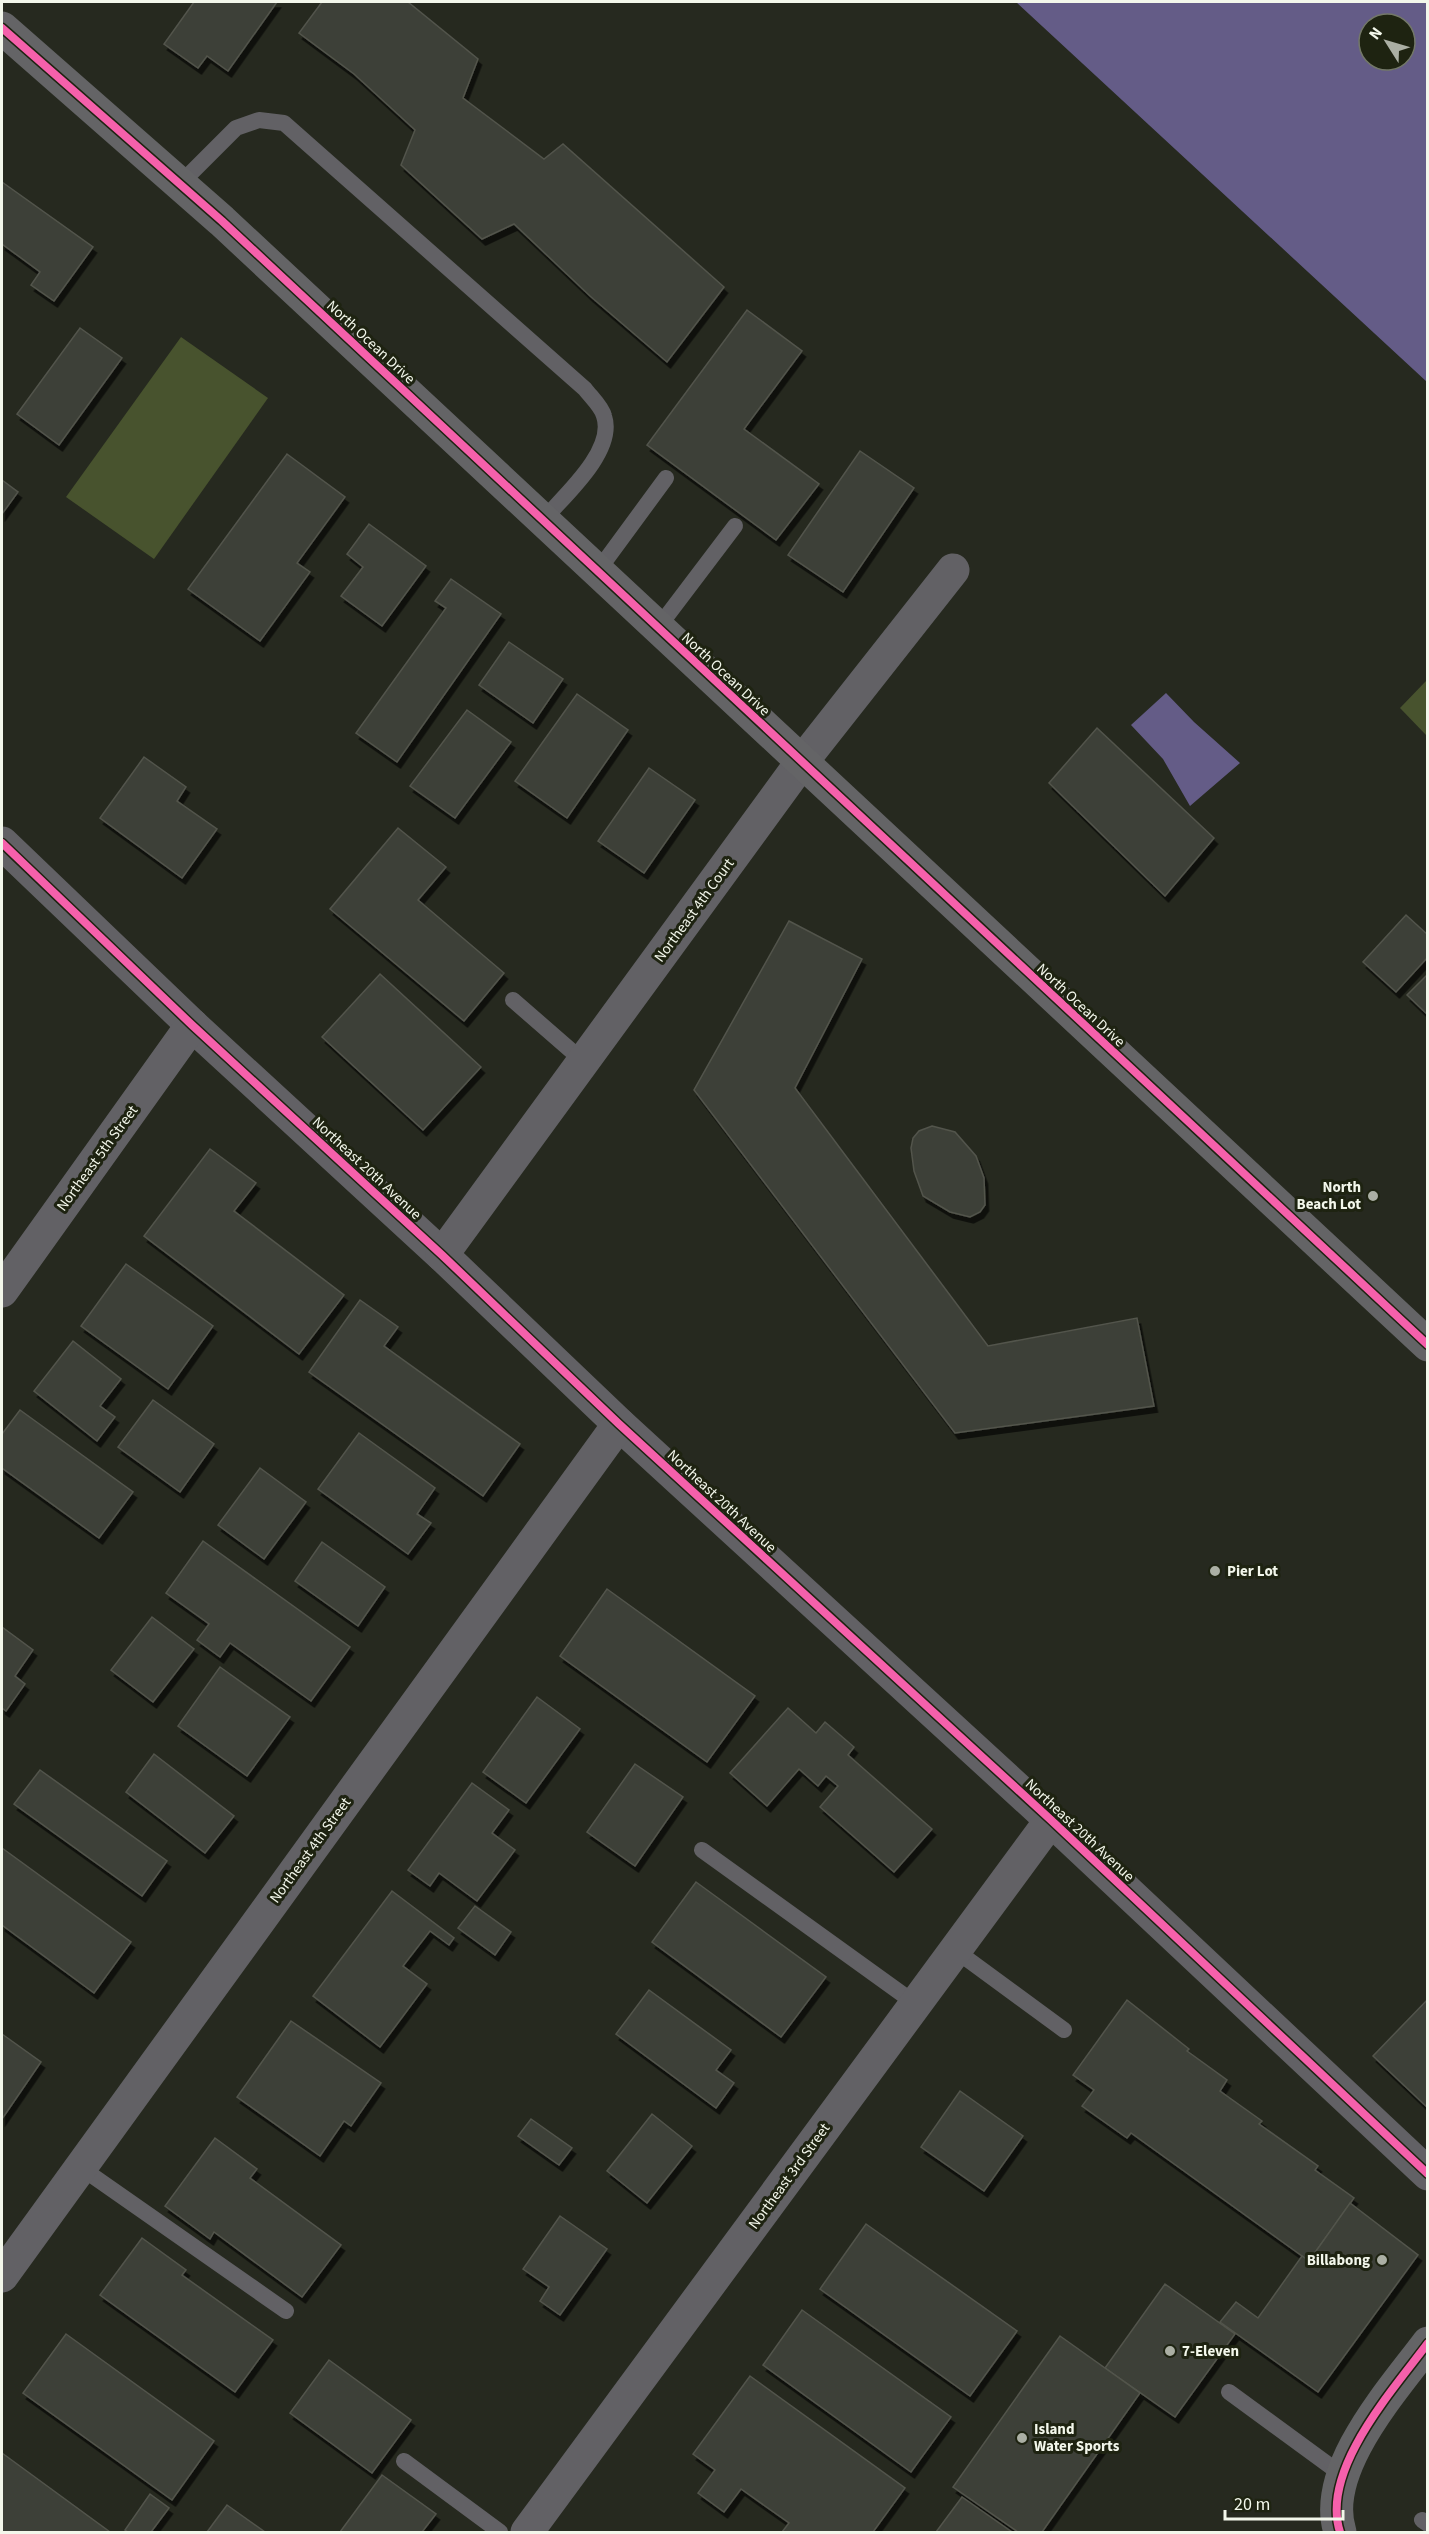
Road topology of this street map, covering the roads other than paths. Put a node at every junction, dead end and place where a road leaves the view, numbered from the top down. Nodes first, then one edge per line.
1 (2, 28) edge
2 (180, 184) junction
3 (666, 478) dead end
4 (542, 521) junction
5 (735, 526) dead end
6 (953, 570) dead end
7 (597, 572) junction
8 (657, 629) junction
9 (801, 763) junction
10 (2, 843) edge
11 (513, 1000) dead end
12 (192, 1025) junction
13 (583, 1061) junction
14 (442, 1255) junction
15 (2, 1291) edge
16 (1427, 1343) edge
17 (619, 1424) junction
18 (1051, 1820) junction
19 (702, 1850) dead end
20 (955, 1950) junction
21 (916, 2004) junction
22 (1064, 2030) dead end
23 (80, 2167) junction
24 (1428, 2174) edge
25 (2, 2276) edge
26 (286, 2311) dead end
27 (1428, 2343) edge
28 (1229, 2392) dead end
29 (404, 2461) dead end
30 (1341, 2474) junction
31 (1333, 2530) edge
32 (500, 2532) edge
33 (527, 2532) edge

1 - 2 main road, North Ocean Drive
2 - 4 main road, North Ocean Drive
2 - 4 lane
3 - 7 lane
4 - 7 main road, North Ocean Drive
5 - 8 lane
6 - 9 street, Northeast 4th Court
7 - 8 main road, North Ocean Drive
8 - 9 main road, North Ocean Drive
9 - 13 street, Northeast 4th Court
9 - 16 main road, North Ocean Drive
10 - 12 street, Northeast 20th Avenue
11 - 13 lane
12 - 14 street, Northeast 20th Avenue
12 - 15 street, Northeast 5th Street
13 - 14 street, Northeast 4th Court
14 - 17 street, Northeast 20th Avenue
17 - 18 street, Northeast 20th Avenue
17 - 23 street, Northeast 4th Street
18 - 20 street, Northeast 3rd Street
18 - 24 street, Northeast 20th Avenue
19 - 21 lane
20 - 21 street, Northeast 3rd Street
20 - 22 lane
21 - 33 street, Northeast 3rd Street
23 - 25 street, Northeast 4th Street
23 - 26 lane
27 - 30 main road
28 - 30 lane
29 - 32 lane
30 - 31 main road

